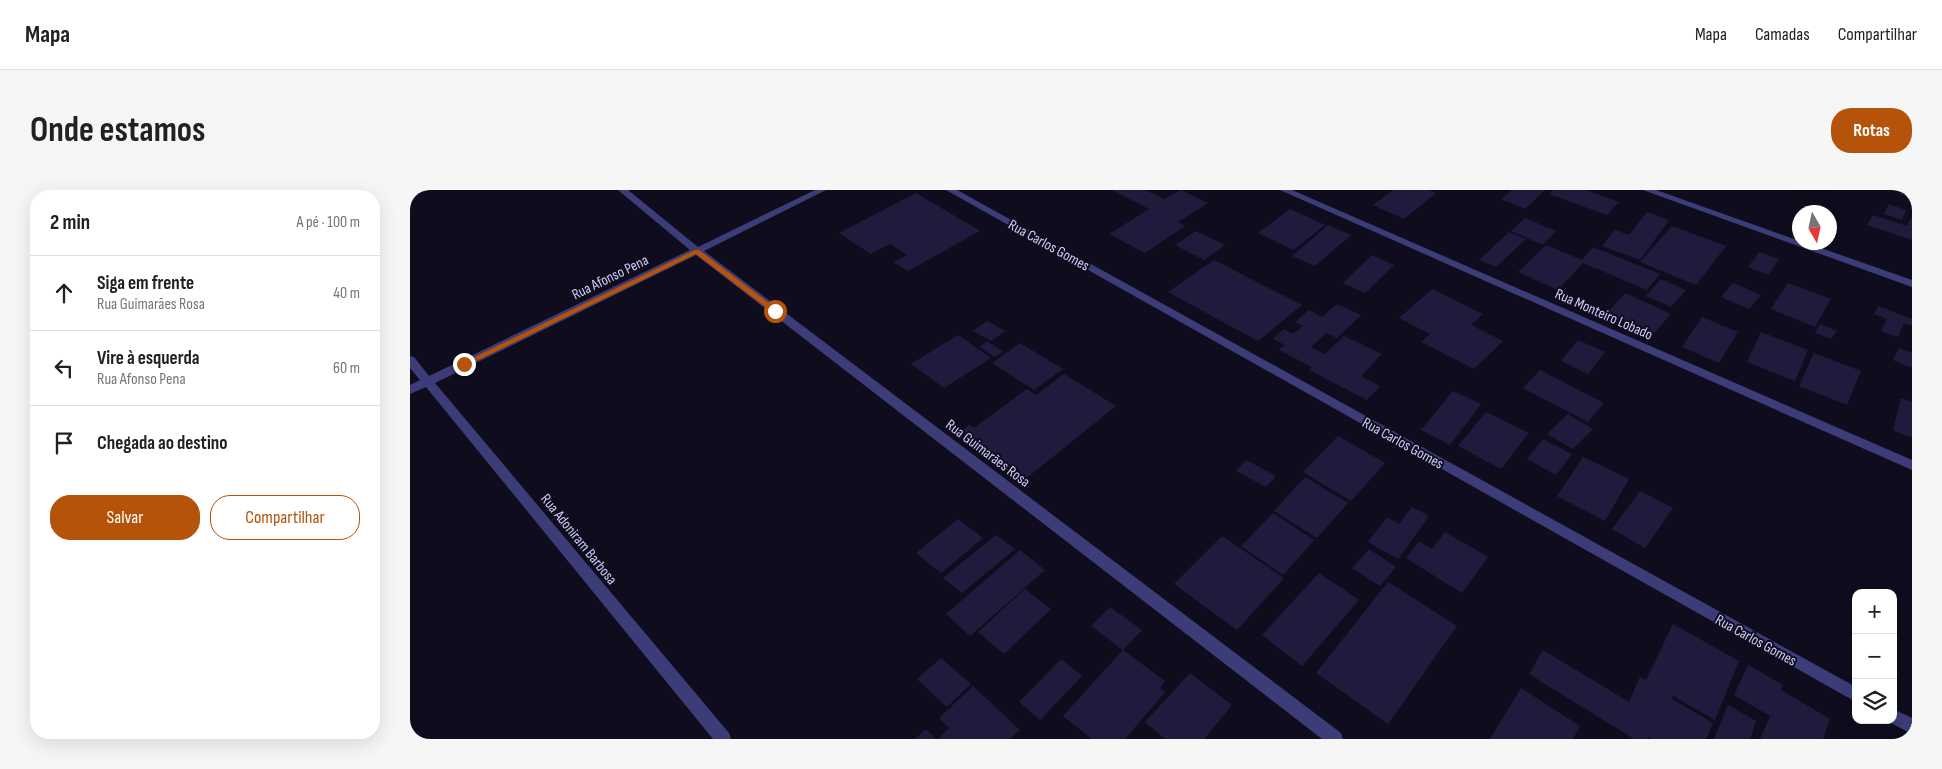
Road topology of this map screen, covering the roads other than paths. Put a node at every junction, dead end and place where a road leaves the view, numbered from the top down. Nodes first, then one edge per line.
1 (622, 190) edge
2 (822, 190) edge
3 (950, 190) edge
4 (1284, 190) edge
5 (1647, 190) edge
6 (697, 251) junction
7 (1912, 284) edge
8 (410, 360) edge
9 (428, 381) junction
10 (410, 390) edge
11 (1912, 465) edge
12 (1852, 693) edge
13 (1897, 718) edge
14 (1912, 726) edge
15 (723, 739) edge
16 (1335, 739) edge

1 - 6 street, Rua Guimarães Rosa
2 - 6 street, Rua Afonso Pena
3 - 12 street, Rua Carlos Gomes
4 - 11 street, Rua Monteiro Lobado
5 - 7 street
6 - 9 street, Rua Afonso Pena
6 - 16 street, Rua Guimarães Rosa
8 - 9 street, Rua Adoniram Barbosa
9 - 10 street, Rua Afonso Pena
9 - 15 street, Rua Adoniram Barbosa
13 - 14 street

